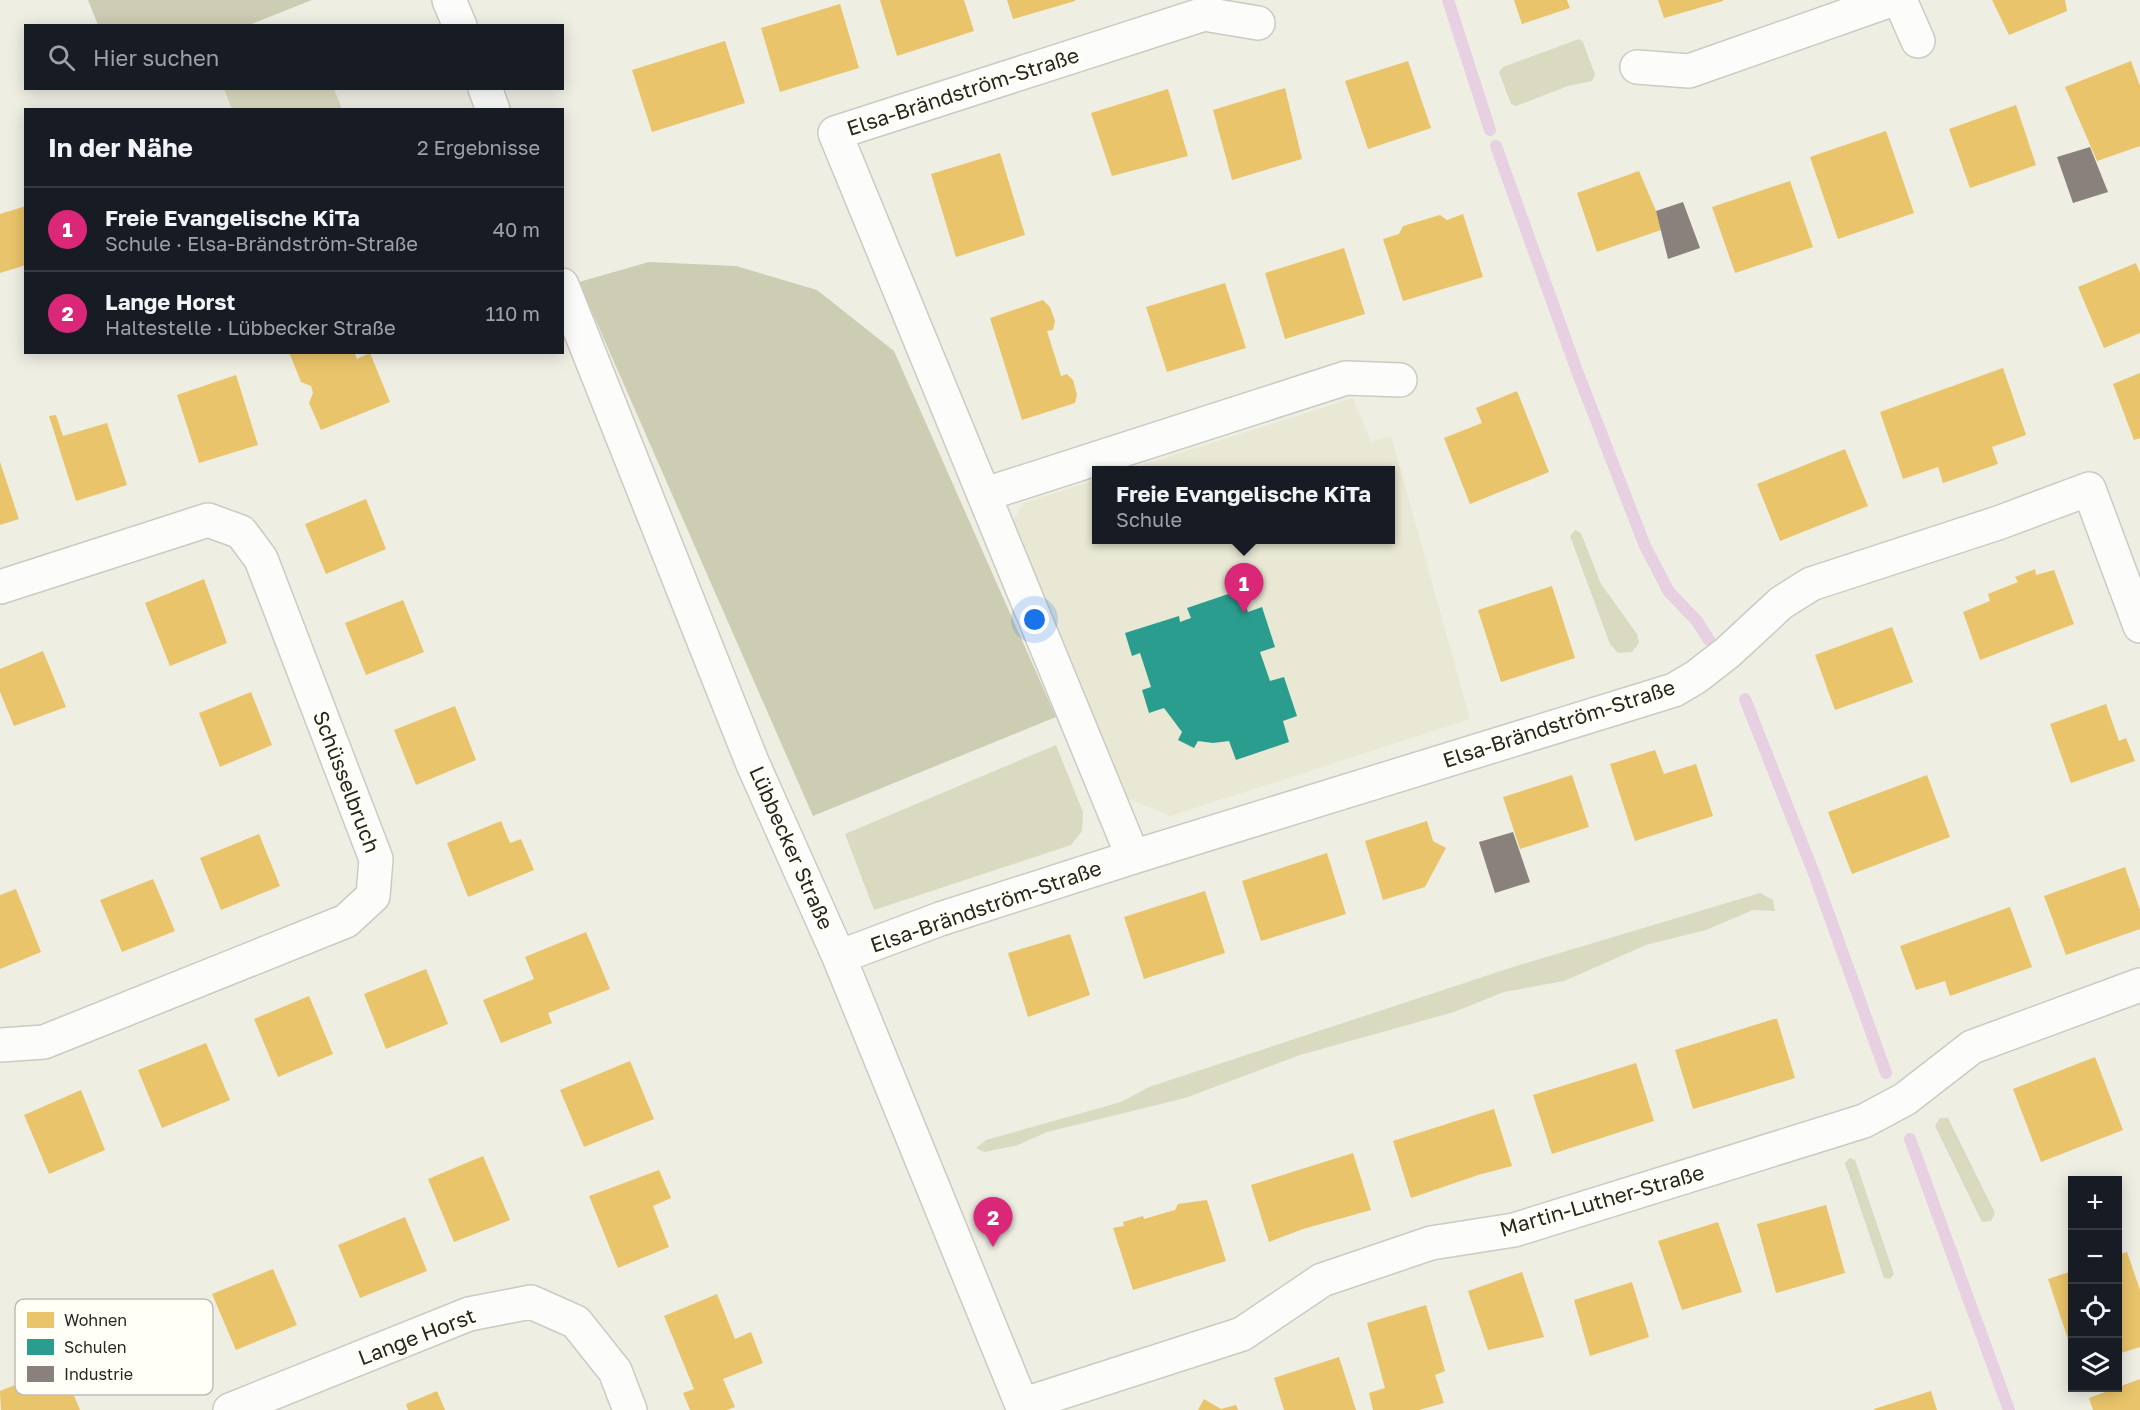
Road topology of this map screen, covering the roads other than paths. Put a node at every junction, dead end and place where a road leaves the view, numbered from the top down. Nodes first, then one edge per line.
1 (449, 0) edge
2 (1891, 0) edge
3 (1900, 0) edge
4 (1258, 23) dead end
5 (459, 24) edge
6 (1918, 41) dead end
7 (1637, 67) dead end
8 (485, 90) edge
9 (492, 108) edge
10 (564, 290) edge
11 (1400, 380) dead end
12 (986, 494) junction
13 (0, 586) edge
14 (2140, 626) edge
15 (1133, 857) junction
16 (839, 957) junction
17 (2140, 985) edge
18 (0, 1045) edge
19 (1023, 1408) edge
20 (230, 1410) edge
21 (630, 1410) edge

1 - 5 street
2 - 7 street
3 - 6 street
4 - 12 street, Elsa-Brändström-Straße
8 - 9 street
10 - 16 street, Lübbecker Straße
11 - 12 street
12 - 15 street, Elsa-Brändström-Straße
13 - 18 street, Schüsselbruch
14 - 15 street, Elsa-Brändström-Straße
15 - 16 street, Elsa-Brändström-Straße
16 - 19 street, Lübbecker Straße
17 - 19 street, Martin-Luther-Straße
20 - 21 street, Lange Horst

